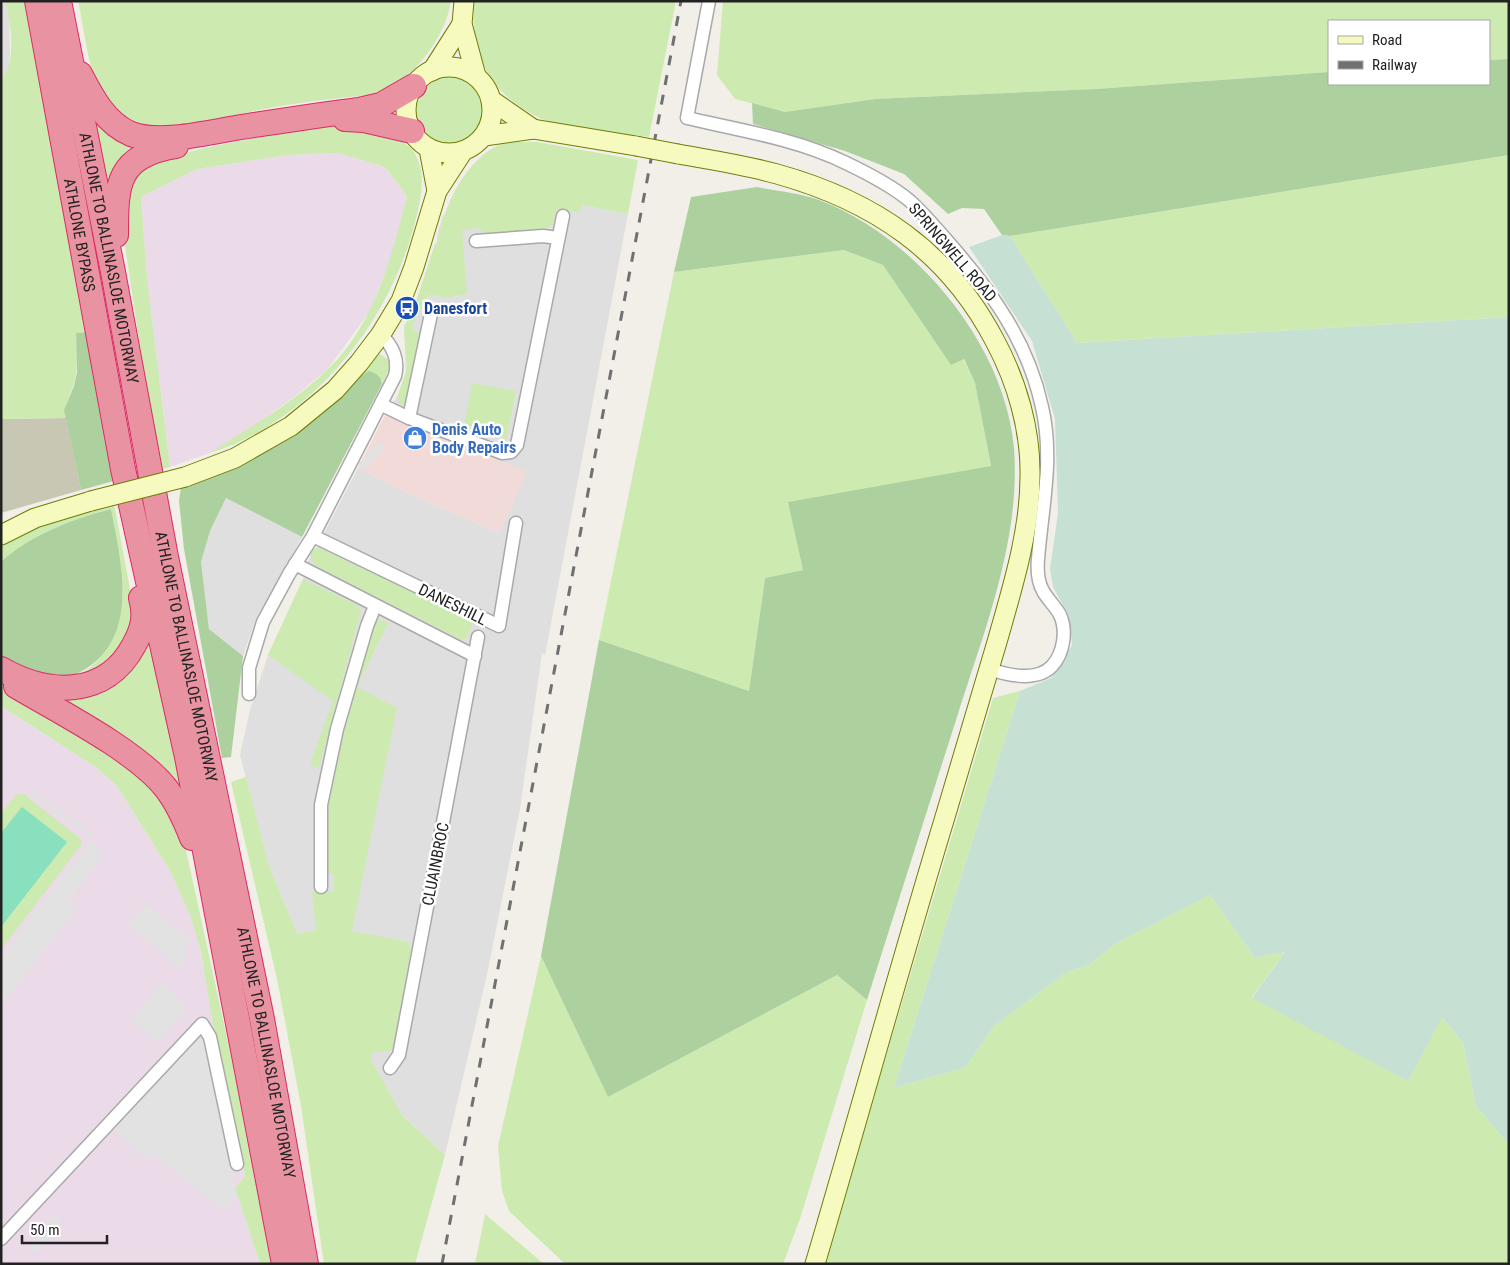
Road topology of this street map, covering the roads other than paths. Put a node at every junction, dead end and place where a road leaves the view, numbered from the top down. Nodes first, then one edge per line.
1 (37, 1) edge
2 (59, 1) edge
3 (464, 1) edge
4 (709, 1) edge
5 (462, 24) junction
6 (68, 47) junction
7 (476, 76) junction
8 (423, 78) junction
9 (491, 100) junction
10 (534, 129) junction
11 (412, 132) junction
12 (484, 136) junction
13 (429, 149) junction
14 (463, 151) junction
15 (437, 191) junction
16 (563, 216) dead end
17 (558, 238) junction
18 (476, 241) dead end
19 (113, 272) junction
20 (431, 314) dead end
21 (382, 334) junction
22 (382, 405) junction
23 (409, 418) junction
24 (123, 469) junction
25 (516, 523) dead end
26 (1, 535) edge
27 (313, 536) junction
28 (295, 564) junction
29 (375, 606) junction
30 (478, 637) dead end
31 (475, 656) junction
32 (1, 669) edge
33 (989, 669) junction
34 (1, 677) edge
35 (249, 694) dead end
36 (321, 887) dead end
37 (212, 894) junction
38 (390, 1068) dead end
39 (237, 1164) dead end
40 (1, 1239) edge
41 (284, 1264) edge
42 (306, 1264) edge
43 (815, 1264) edge

1 - 24 highway, ATHLONE BYPASS
2 - 6 highway
3 - 5 main road
4 - 33 street, SPRINGWELL ROAD
5 - 7 main road
5 - 8 main road
6 - 8 highway
6 - 19 highway, ATHLONE TO BALLINASLOE MOTORWAY
7 - 8 main road
7 - 9 main road
8 - 11 main road
9 - 10 main road
9 - 12 main road
10 - 12 main road
10 - 33 main road, bridge
11 - 13 main road
11 - 19 highway
12 - 14 main road
13 - 14 main road
13 - 15 main road
14 - 15 main road
15 - 21 main road
16 - 17 street
17 - 18 street
17 - 23 street
19 - 42 highway, ATHLONE TO BALLINASLOE MOTORWAY
20 - 23 street
21 - 22 street
21 - 26 main road, bridge
22 - 23 street
22 - 27 street
24 - 32 highway
24 - 37 highway, ATHLONE TO BALLINASLOE MOTORWAY
25 - 27 street, DANESHILL
27 - 28 street
28 - 29 street
28 - 35 street
29 - 31 street
29 - 36 street
30 - 31 street, CLUAINBROC
31 - 38 street, CLUAINBROC
33 - 43 main road
34 - 37 highway
37 - 41 highway, ATHLONE TO BALLINASLOE MOTORWAY
39 - 40 street

